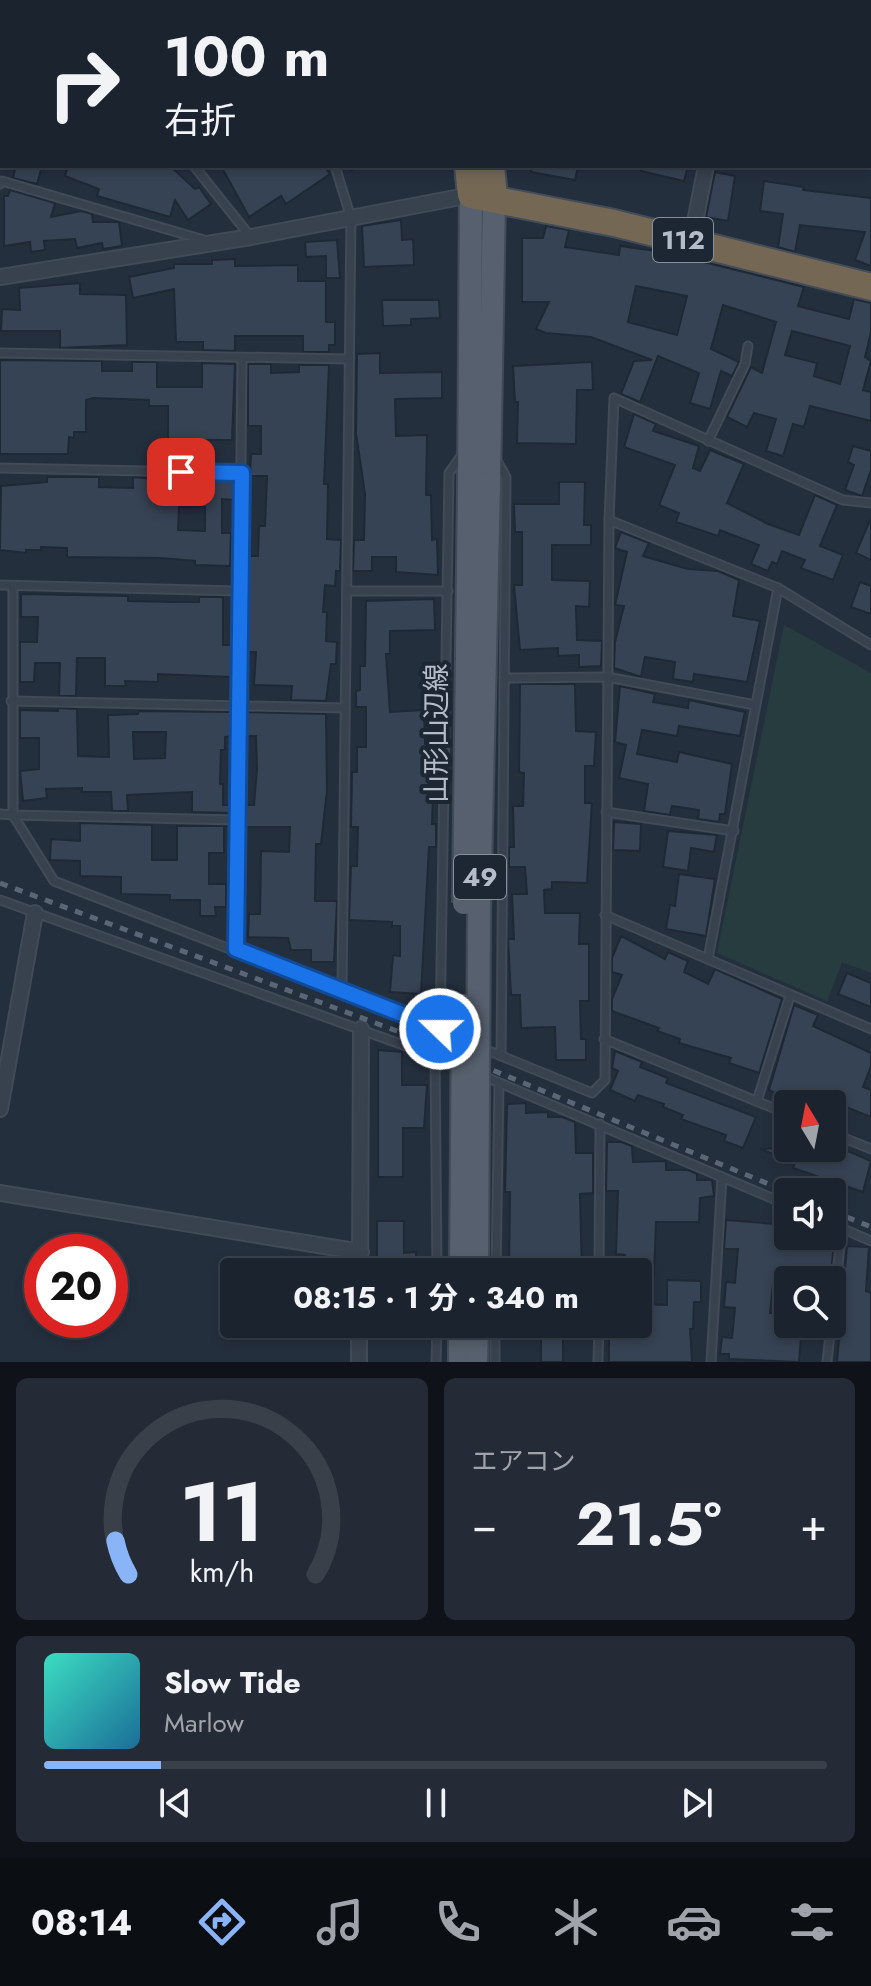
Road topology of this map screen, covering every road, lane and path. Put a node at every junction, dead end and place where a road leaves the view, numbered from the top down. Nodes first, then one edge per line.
1 (196, 168) edge
2 (336, 168) edge
3 (469, 168) edge
4 (490, 168) edge
5 (706, 168) edge
6 (0, 184) edge
7 (482, 196) junction
8 (351, 218) junction
9 (251, 237) junction
10 (691, 242) junction
11 (214, 243) junction
12 (0, 277) edge
13 (871, 287) edge
14 (748, 346) dead end
15 (0, 353) edge
16 (242, 358) junction
17 (349, 359) junction
18 (708, 441) junction
19 (479, 446) junction
20 (0, 468) edge
21 (242, 473) junction
22 (479, 485) junction
23 (871, 503) edge
24 (609, 520) junction
25 (0, 585) edge
26 (13, 586) junction
27 (778, 588) junction
28 (238, 591) junction
29 (347, 591) junction
30 (448, 591) junction
31 (871, 645) edge
32 (607, 677) junction
33 (504, 678) junction
34 (11, 701) junction
35 (755, 705) junction
36 (239, 706) junction
37 (345, 708) junction
38 (606, 812) junction
39 (0, 814) edge
40 (13, 815) junction
41 (236, 820) junction
42 (734, 831) junction
43 (0, 900) edge
44 (35, 913) junction
45 (605, 915) junction
46 (236, 949) junction
47 (708, 959) junction
48 (342, 989) junction
49 (790, 996) junction
50 (361, 1029) junction
51 (440, 1029) junction
52 (871, 1029) edge
53 (604, 1039) junction
54 (435, 1054) junction
55 (501, 1056) junction
56 (499, 1083) junction
57 (757, 1101) junction
58 (774, 1108) edge
59 (0, 1109) edge
60 (600, 1124) junction
61 (846, 1139) edge
62 (871, 1149) edge
63 (722, 1177) junction
64 (0, 1193) edge
65 (774, 1199) edge
66 (846, 1230) edge
67 (871, 1241) edge
68 (361, 1252) junction
69 (361, 1258) edge
70 (437, 1258) edge
71 (461, 1258) edge
72 (477, 1258) edge
73 (496, 1258) edge
74 (599, 1258) edge
75 (359, 1338) edge
76 (437, 1338) edge
77 (460, 1338) edge
78 (477, 1338) edge
79 (495, 1338) edge
80 (599, 1338) edge
81 (830, 1338) edge
82 (359, 1362) edge
83 (436, 1362) edge
84 (460, 1362) edge
85 (476, 1362) edge
86 (495, 1362) edge
87 (598, 1362) edge
88 (711, 1362) edge
89 (827, 1362) edge

1 - 9 lane
2 - 8 lane
3 - 7 highway
4 - 7 highway
5 - 10 street
6 - 11 lane
7 - 8 street
7 - 10 highway, 112
7 - 19 main road, 山形山辺線 / 49
8 - 9 street
8 - 17 lane
9 - 11 street
10 - 13 highway, 112
11 - 12 street
14 - 18 lane
15 - 16 lane
16 - 17 lane
16 - 21 lane
17 - 29 lane
18 - 23 lane
18 - 24 lane
19 - 22 main road, 山形山辺線 / 49
19 - 30 lane
19 - 33 lane
20 - 21 lane
21 - 28 lane
22 - 71 main road, 山形山辺線 / 49, bridge
22 - 72 main road, 山形山辺線 / 49, bridge
24 - 27 lane
24 - 32 lane
25 - 26 lane
26 - 28 lane
26 - 34 lane
27 - 31 lane
27 - 35 lane
28 - 36 lane
29 - 30 lane
29 - 37 lane
30 - 51 lane
32 - 33 lane
32 - 35 lane
32 - 38 lane
33 - 55 lane
34 - 36 lane
34 - 40 lane
35 - 42 lane
36 - 37 lane
36 - 41 lane
37 - 48 lane
38 - 42 lane
38 - 45 lane
39 - 40 lane
40 - 41 lane
40 - 46 lane
41 - 46 lane
42 - 47 lane
43 - 44 lane
44 - 50 lane
44 - 59 street
45 - 47 lane
45 - 53 lane
46 - 48 lane
47 - 49 lane
48 - 51 lane
49 - 52 lane
49 - 57 lane
50 - 54 lane
50 - 68 street
51 - 55 lane
53 - 55 lane
53 - 57 lane
54 - 56 lane
54 - 70 lane
56 - 60 lane
56 - 73 lane
57 - 58 lane
60 - 63 lane
60 - 74 lane
61 - 62 lane
63 - 65 lane
63 - 88 lane
64 - 68 street
66 - 67 lane
68 - 69 street
75 - 82 street
76 - 83 lane
77 - 84 main road
78 - 85 main road
79 - 86 lane
80 - 87 lane
81 - 89 lane

